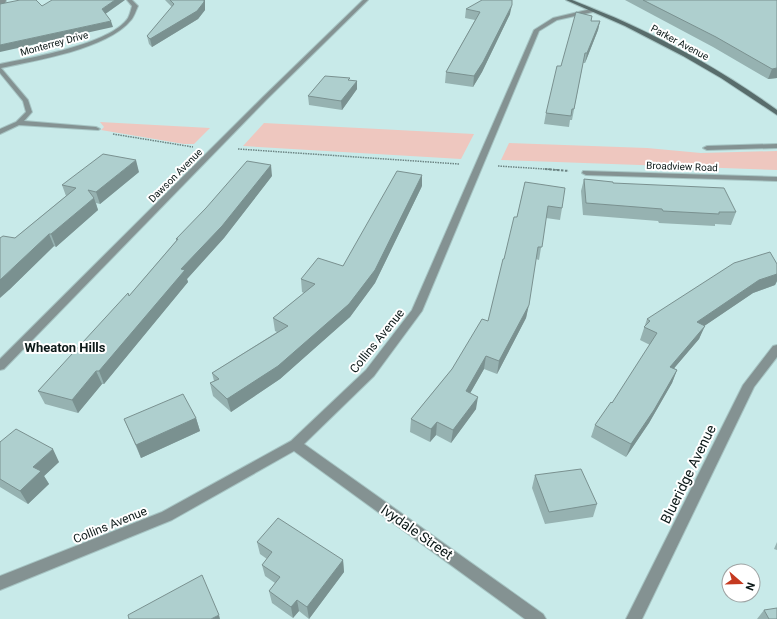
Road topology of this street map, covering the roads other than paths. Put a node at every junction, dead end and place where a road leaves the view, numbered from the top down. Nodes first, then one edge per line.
1 (129, 0) edge
2 (366, 0) edge
3 (568, 0) edge
4 (591, 11) junction
5 (0, 68) edge
6 (777, 113) edge
7 (18, 123) junction
8 (96, 129) road end
9 (0, 132) edge
10 (777, 146) edge
11 (706, 148) dead end
12 (586, 172) road end
13 (777, 179) edge
14 (777, 349) edge
15 (0, 366) edge
16 (295, 446) junction
17 (0, 583) edge
18 (538, 619) edge
19 (634, 619) edge

1 - 5 street, Monterrey Drive
2 - 15 street, Dawson Avenue
3 - 4 street, Parker Avenue
4 - 6 street, Parker Avenue
4 - 16 street, Collins Avenue
5 - 7 street
7 - 8 street
7 - 9 street
10 - 11 street, Broadview Road
12 - 13 street, Broadview Road
14 - 19 street, Blueridge Avenue
16 - 17 street, Collins Avenue
16 - 18 street, Ivydale Street

